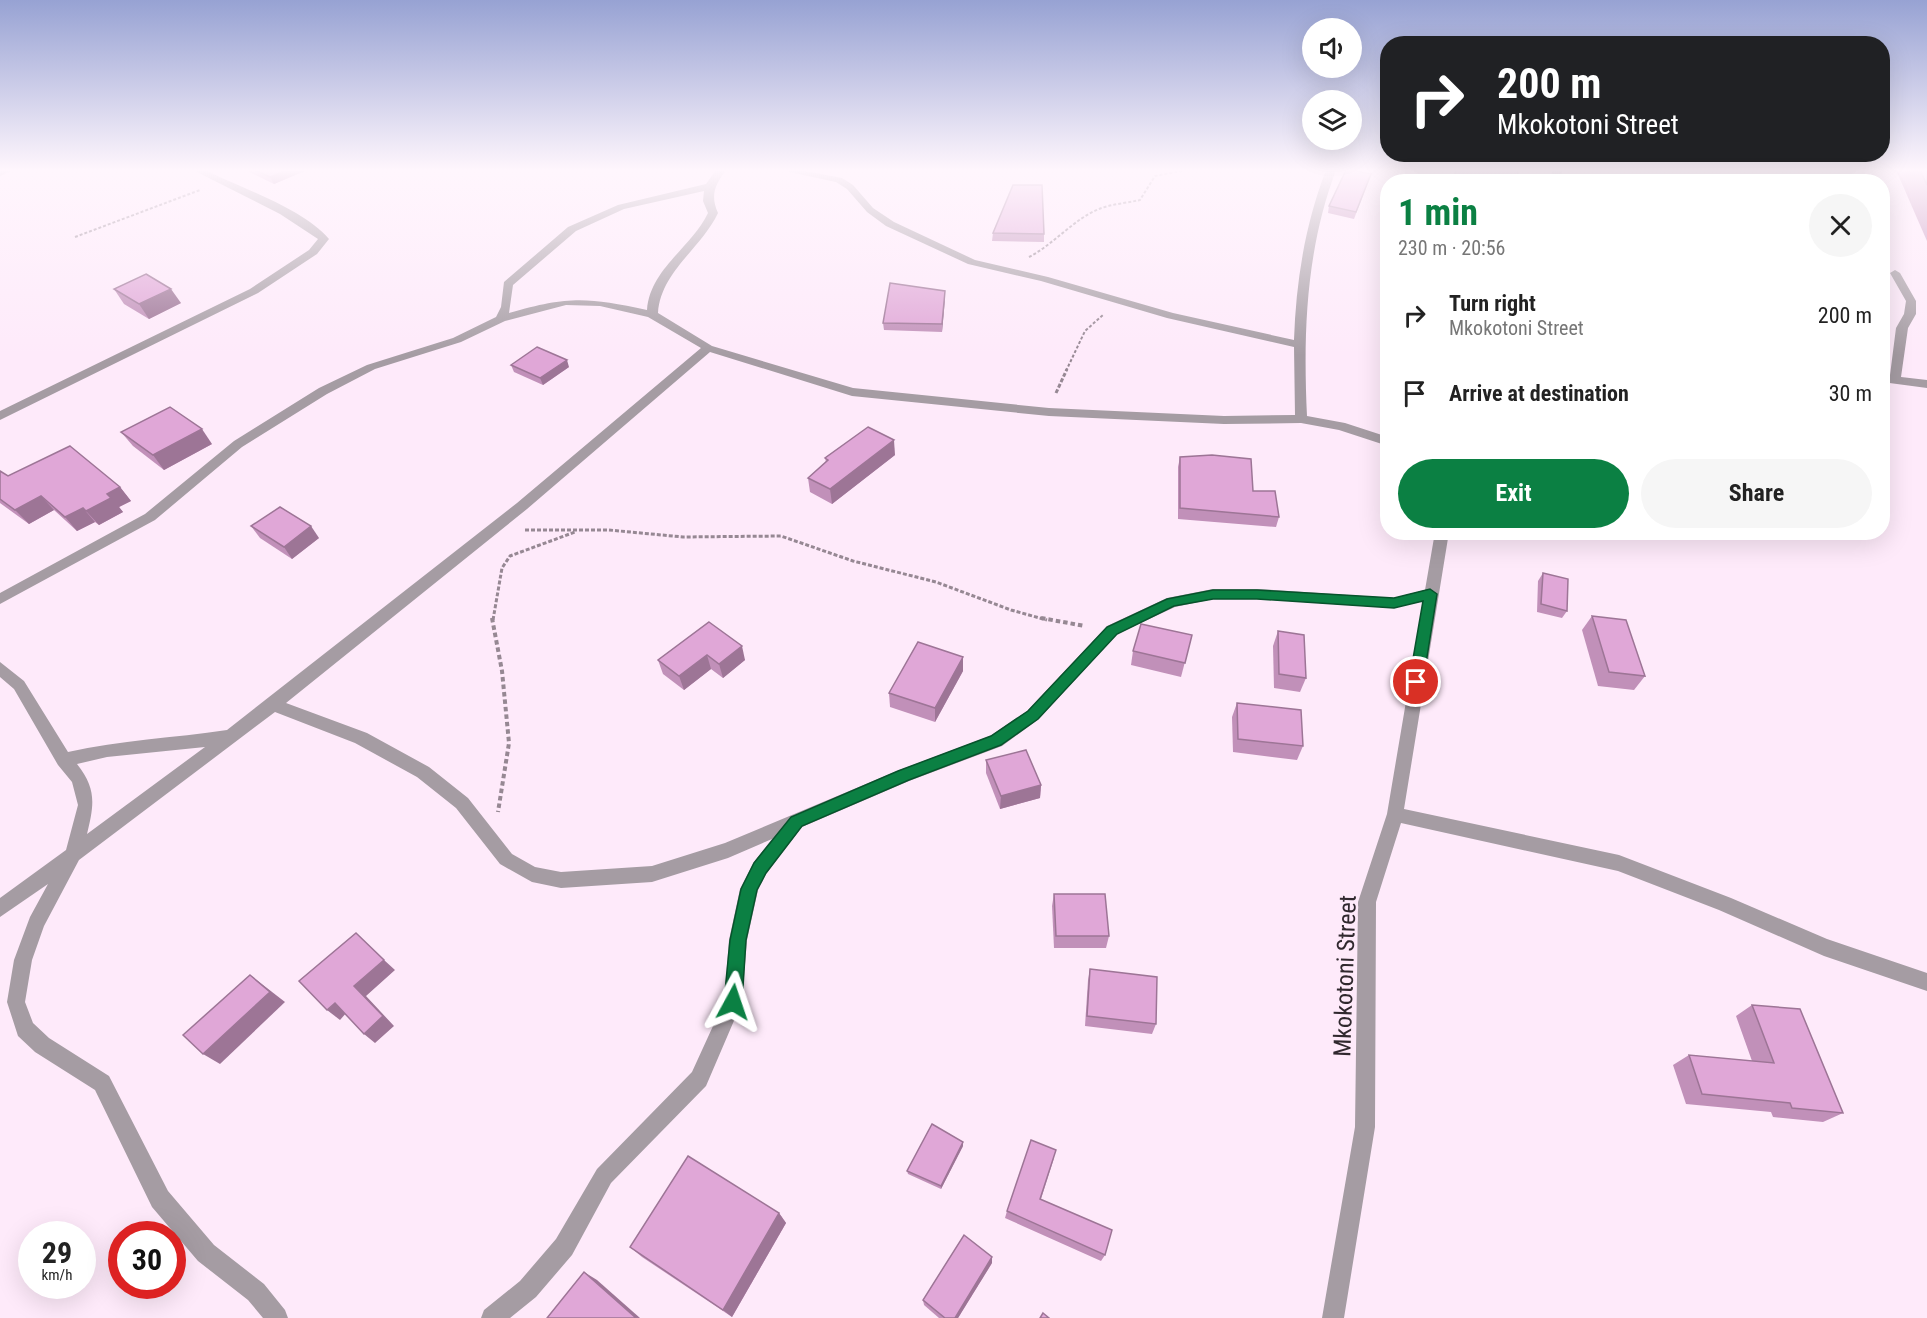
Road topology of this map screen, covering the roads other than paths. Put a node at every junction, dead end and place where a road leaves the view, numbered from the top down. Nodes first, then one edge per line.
1 (315, 232) edge
2 (570, 232) edge
3 (701, 232) edge
4 (905, 232) edge
5 (1311, 232) edge
6 (1895, 273) dead end
7 (652, 314) junction
8 (501, 319) junction
9 (1298, 344) junction
10 (708, 348) junction
11 (1890, 372) edge
12 (1890, 379) edge
13 (1927, 384) edge
14 (0, 416) edge
15 (1301, 419) junction
16 (1380, 439) edge
17 (1440, 540) edge
18 (1430, 594) junction
19 (0, 599) edge
20 (0, 668) edge
21 (273, 705) junction
22 (230, 736) junction
23 (64, 760) junction
24 (1395, 814) junction
25 (796, 821) junction
26 (74, 852) junction
27 (0, 909) edge
28 (1927, 982) edge
29 (277, 1318) edge
30 (492, 1318) edge
31 (1333, 1318) edge

1 - 14 street
2 - 8 street
3 - 7 street
4 - 9 street
5 - 9 street
6 - 11 street
7 - 8 street
7 - 10 street
8 - 19 street
9 - 15 street
10 - 15 street
10 - 21 street
12 - 13 street
15 - 16 street
17 - 18 street, Mkokotoni Street
18 - 24 street, Mkokotoni Street
18 - 25 street
20 - 23 street
21 - 22 street
21 - 25 street
22 - 23 street
22 - 26 street
23 - 26 street
24 - 28 street
24 - 31 street, Mkokotoni Street
25 - 30 street
26 - 27 street
26 - 29 street

